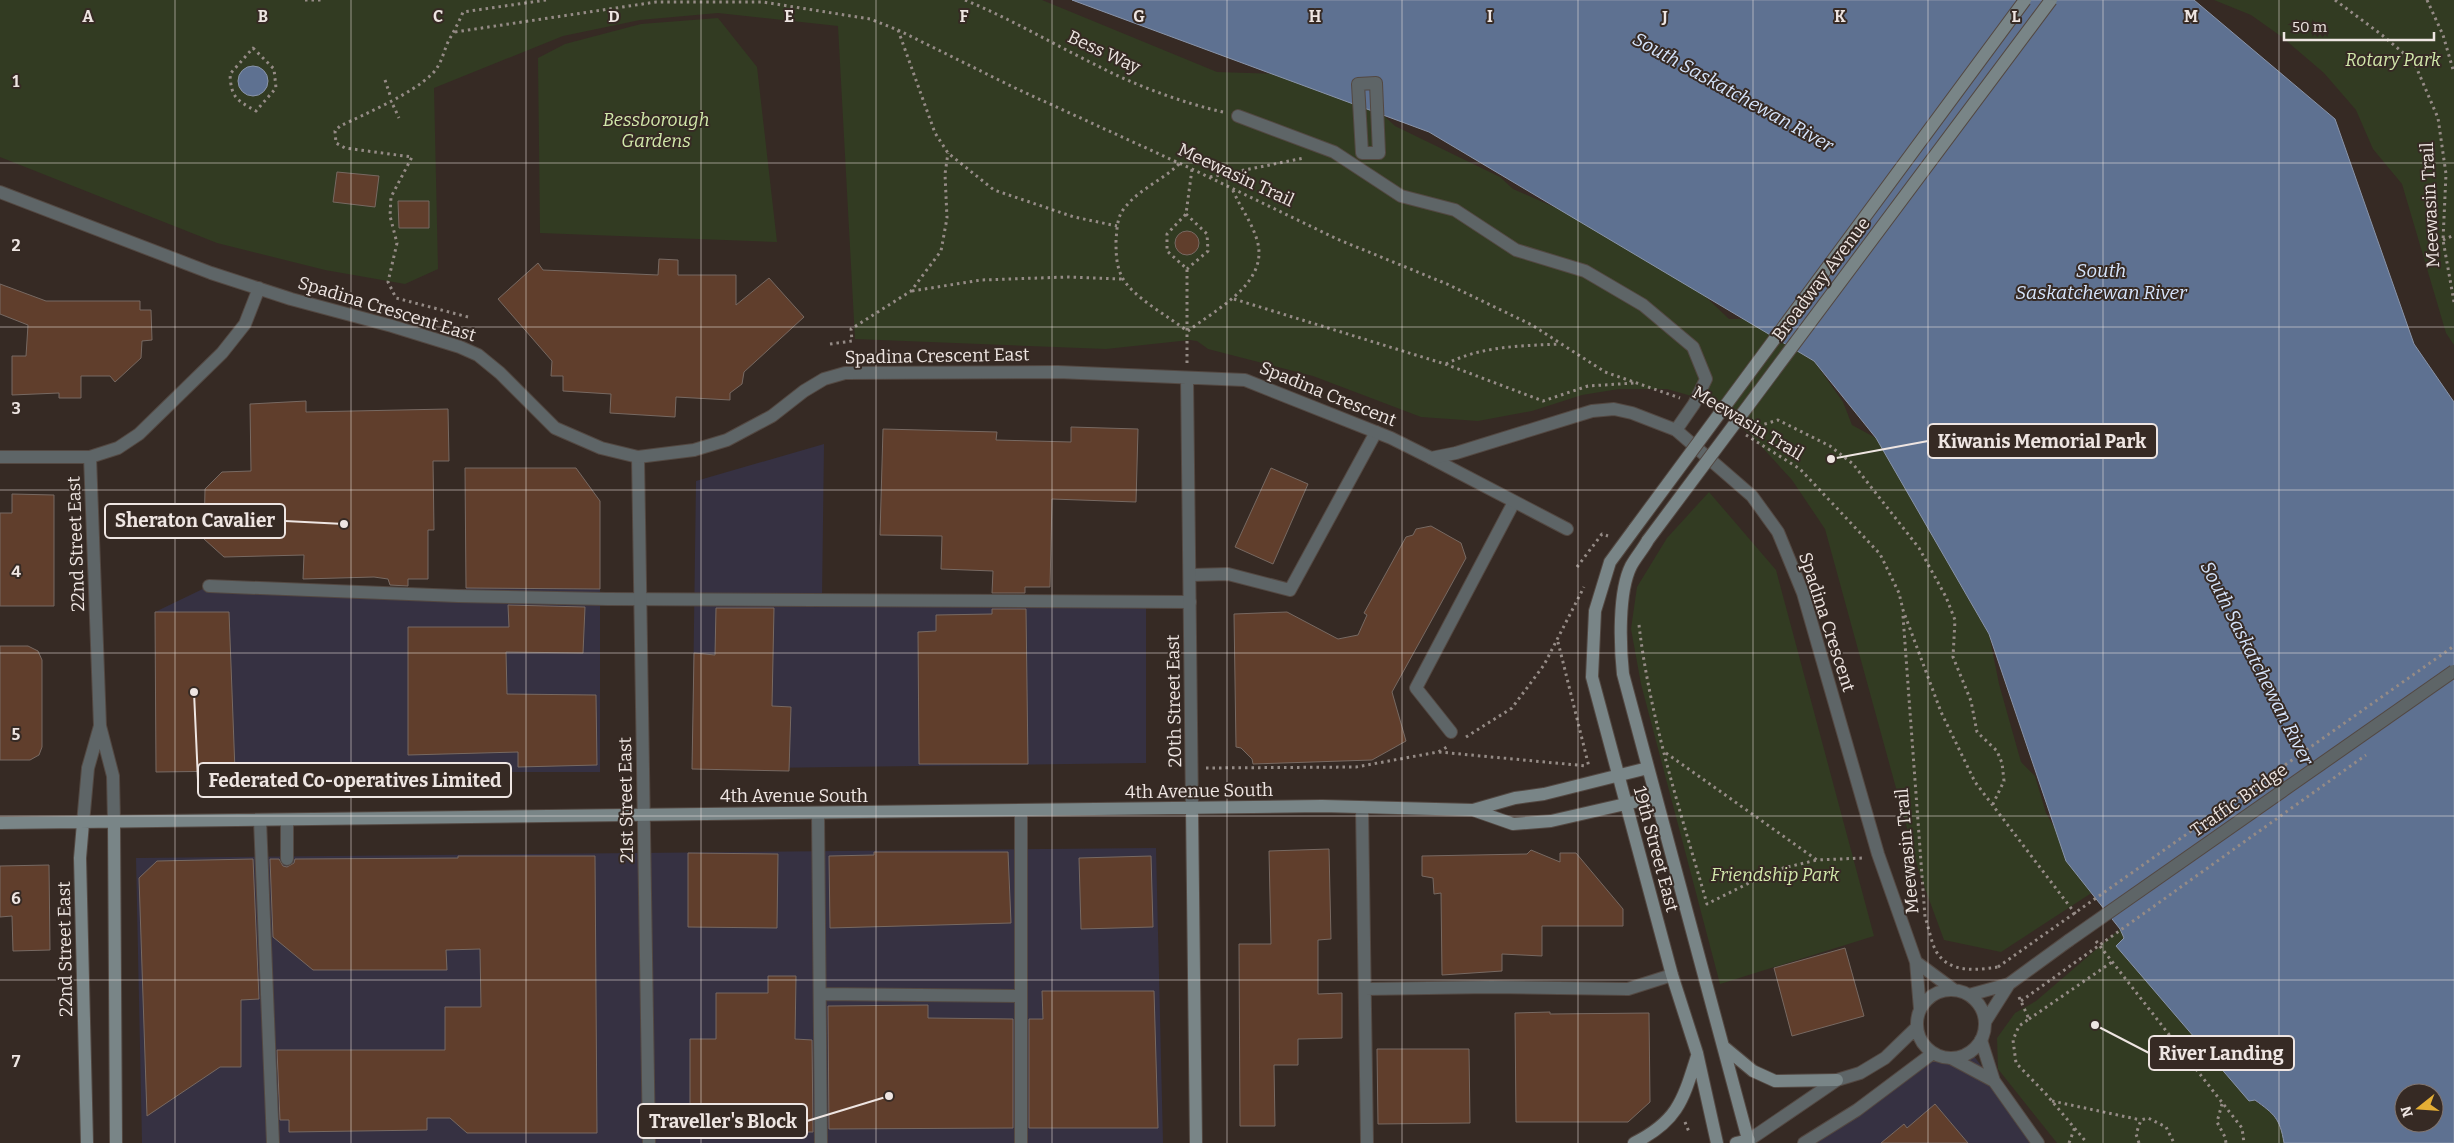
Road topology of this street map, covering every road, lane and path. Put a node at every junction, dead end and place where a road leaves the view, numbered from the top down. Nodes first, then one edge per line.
1 (305, 0) edge
2 (323, 0) edge
3 (546, 0) edge
4 (965, 0) edge
5 (2026, 0) edge
6 (2051, 0) edge
7 (2335, 0) edge
8 (2427, 0) edge
9 (762, 1) edge
10 (898, 30) junction
11 (455, 32) junction
12 (253, 48) joint
13 (2454, 73) edge
14 (385, 80) dead end
15 (390, 95) dead end
16 (393, 105) dead end
17 (1238, 116) joint
18 (399, 118) dead end
19 (948, 152) junction
20 (1372, 153) junction
21 (1305, 158) dead end
22 (1179, 164) junction
23 (1192, 168) junction
24 (1210, 177) junction
25 (1374, 178) junction
26 (1232, 188) junction
27 (0, 192) edge
28 (1186, 214) junction
29 (1118, 226) junction
30 (2454, 235) edge
31 (2443, 240) junction
32 (1187, 269) junction
33 (2448, 277) junction
34 (1122, 278) junction
35 (2454, 280) edge
36 (259, 288) junction
37 (911, 291) junction
38 (1234, 299) junction
39 (2454, 302) edge
40 (468, 317) dead end
41 (1187, 331) junction
42 (830, 344) dead end
43 (1561, 344) junction
44 (1445, 364) junction
45 (1058, 372) joint
46 (1188, 378) junction
47 (1637, 383) junction
48 (1694, 404) junction
49 (1676, 430) junction
50 (1376, 432) junction
51 (0, 457) edge
52 (90, 457) junction
53 (638, 457) junction
54 (1431, 458) junction
55 (1514, 502) junction
56 (1567, 529) dead end
57 (1612, 530) dead end
58 (1608, 536) junction
59 (1604, 545) dead end
60 (1610, 562) joint
61 (1577, 567) dead end
62 (1191, 575) junction
63 (1587, 580) dead end
64 (1627, 584) joint
65 (209, 586) dead end
66 (640, 599) junction
67 (1190, 602) junction
68 (1903, 610) junction
69 (1638, 617) dead end
70 (1558, 641) junction
71 (2454, 646) edge
72 (2454, 671) edge
73 (100, 726) junction
74 (1451, 732) dead end
75 (1465, 738) dead end
76 (1450, 746) dead end
77 (2374, 749) dead end
78 (1438, 752) junction
79 (1665, 753) junction
80 (1192, 768) junction
81 (1648, 768) junction
82 (1618, 775) junction
83 (1656, 798) junction
84 (1626, 805) junction
85 (1992, 806) junction
86 (1362, 807) junction
87 (1192, 808) junction
88 (1021, 810) junction
89 (1473, 810) junction
90 (818, 813) junction
91 (644, 815) junction
92 (260, 820) junction
93 (287, 820) junction
94 (114, 822) junction
95 (0, 823) edge
96 (83, 823) junction
97 (1878, 854) junction
98 (287, 859) dead end
99 (1817, 860) junction
100 (2083, 924) dead end
101 (2095, 939) dead end
102 (1916, 962) junction
103 (2112, 962) junction
104 (1998, 967) junction
105 (1672, 975) junction
106 (2009, 984) junction
107 (1365, 989) junction
108 (1954, 990) junction
109 (821, 994) junction
110 (1969, 995) junction
111 (1020, 996) junction
112 (2021, 1001) junction
113 (1920, 1010) junction
114 (2029, 1020) junction
115 (1985, 1022) junction
116 (1917, 1027) junction
117 (1981, 1040) junction
118 (1724, 1047) junction
119 (1697, 1053) junction
120 (1933, 1053) junction
121 (1951, 1058) junction
122 (1837, 1080) junction
123 (1994, 1081) junction
124 (2051, 1101) junction
125 (2222, 1103) junction
126 (1684, 1119) dead end
127 (2141, 1120) junction
128 (2075, 1127) junction
129 (1689, 1132) dead end
130 (1745, 1142) edge
131 (87, 1143) edge
132 (116, 1143) edge
133 (272, 1143) edge
134 (649, 1143) edge
135 (821, 1143) edge
136 (1021, 1143) edge
137 (1196, 1143) edge
138 (1367, 1143) edge
139 (1634, 1143) edge
140 (1717, 1143) edge
141 (1804, 1143) edge
142 (2038, 1143) edge
143 (2069, 1143) edge
144 (2087, 1143) edge
145 (2139, 1143) edge
146 (2174, 1143) edge
147 (2226, 1143) edge
148 (2244, 1143) edge

1 - 2 path
3 - 11 path
4 - 17 path, Bess Way
5 - 60 main road, Broadway Avenue, bridge
6 - 64 main road, Broadway Avenue, bridge
7 - 31 path, Meewasin Trail
8 - 13 path
9 - 10 path, Meewasin Trail
9 - 11 path, Meewasin Trail
10 - 19 path
10 - 22 path, Meewasin Trail
11 - 40 path
12 - 12 path
14 - 15 path
16 - 18 path
17 - 25 street
19 - 29 path
19 - 37 path
20 - 20 street
20 - 25 street
21 - 24 path
22 - 23 path, Meewasin Trail
22 - 29 path
23 - 24 path, Meewasin Trail
23 - 28 path
24 - 26 path, Meewasin Trail
25 - 48 street
26 - 38 path
26 - 43 path, Meewasin Trail
27 - 36 street, Spadina Crescent East
28 - 32 path
28 - 32 path
29 - 34 path
30 - 31 path
31 - 33 path, Meewasin Trail
32 - 41 path
33 - 35 path
33 - 39 path, Meewasin Trail
34 - 37 path
34 - 41 path
36 - 52 street, 22nd Street East
36 - 53 street, Spadina Crescent East
37 - 42 path
38 - 41 path
38 - 44 path
41 - 46 path
43 - 44 path
43 - 47 path, Meewasin Trail
44 - 47 path
45 - 46 street, Spadina Crescent
45 - 53 street, Spadina Crescent East
46 - 50 street, Spadina Crescent
46 - 62 street, 20th Street East
47 - 48 path, Meewasin Trail
48 - 49 street
49 - 54 street, Spadina Crescent
49 - 97 street, Spadina Crescent
50 - 54 street, Spadina Crescent
50 - 62 street
51 - 52 street
52 - 73 street, 22nd Street East
53 - 66 street, 21st Street East
54 - 55 street, Spadina Crescent
55 - 56 street, Spadina Crescent
55 - 74 street
57 - 58 path
58 - 59 path
58 - 61 path
60 - 82 main road, 19th Street East
62 - 67 street, 20th Street East
63 - 70 path
64 - 81 main road, 19th Street East
65 - 66 street
66 - 67 street
66 - 91 street, 21st Street East
67 - 80 street, 20th Street East
68 - 85 path, Meewasin Trail
68 - 85 path, Meewasin Trail
68 - 104 path, Meewasin Trail
69 - 79 path
70 - 75 path
70 - 78 path
71 - 104 path, bridge
72 - 106 street, Traffic Bridge, bridge
73 - 94 street, 22nd Street East
73 - 96 street, 22nd Street East
76 - 78 path
77 - 112 path, bridge
78 - 80 path
79 - 99 path
79 - 99 path
80 - 87 street, 20th Street East
81 - 82 main road, 4th Avenue South
81 - 83 main road, 19th Street East
82 - 84 main road, 19th Street East
82 - 89 main road, 4th Avenue South
83 - 84 main road, 4th Avenue South
83 - 118 main road, 19th Street East
84 - 89 main road, 4th Avenue South
84 - 105 main road, 19th Street East
85 - 100 path, Meewasin Trail
86 - 87 main road, 4th Avenue South
86 - 89 main road, 4th Avenue South
86 - 107 street
87 - 88 main road, 4th Avenue South
87 - 137 main road, 20th Street East
88 - 90 main road, 4th Avenue South
88 - 111 street
90 - 91 main road, 4th Avenue South
90 - 109 street
91 - 93 main road, 4th Avenue South
91 - 134 street, 21st Street East
92 - 93 main road, 4th Avenue South
92 - 94 main road, 4th Avenue South
92 - 133 street
93 - 98 street
94 - 96 main road, 4th Avenue South
94 - 132 main road, 22nd Street East
95 - 96 main road, 4th Avenue South
96 - 131 main road, 22nd Street East
97 - 99 path
97 - 102 street, Spadina Crescent
101 - 103 path
102 - 108 street
102 - 113 street, Spadina Crescent
103 - 114 path
103 - 125 path
104 - 106 path
105 - 107 street
105 - 119 main road, 19th Street East
106 - 110 street
106 - 112 path
106 - 115 street
107 - 138 street
108 - 110 street
108 - 113 street
109 - 111 street
109 - 135 street
110 - 115 street
111 - 136 street
112 - 114 path
113 - 116 street
114 - 124 path
115 - 117 street
116 - 120 street
116 - 122 street
117 - 121 street
117 - 123 street
118 - 122 main road
118 - 130 main road, 19th Street East
119 - 139 main road
119 - 140 main road, 19th Street East
120 - 121 street
120 - 141 street
121 - 123 street
122 - 130 street
123 - 142 street
124 - 127 path
124 - 128 path
125 - 147 path
125 - 148 path
126 - 129 path
127 - 145 path
127 - 146 path
128 - 143 path
128 - 144 path

